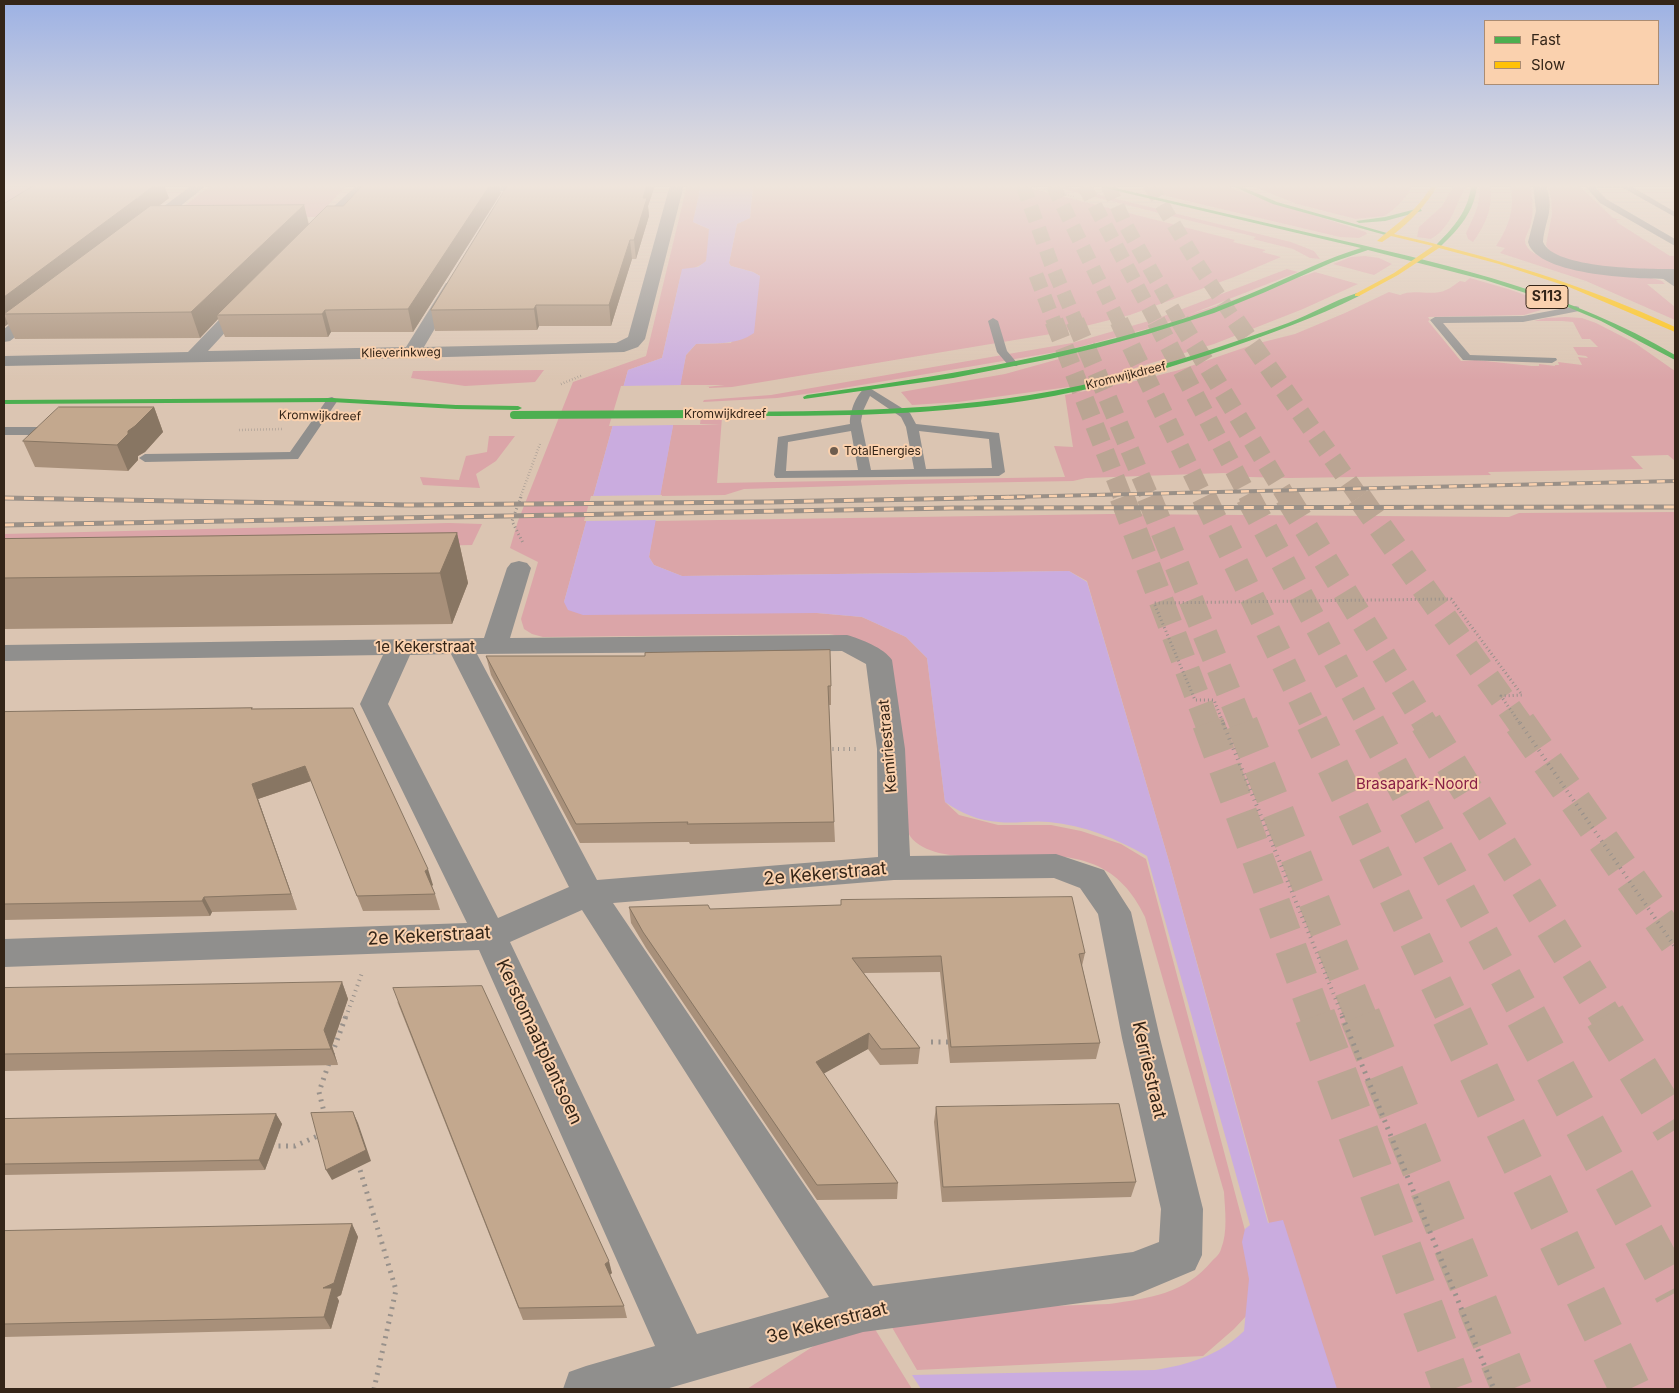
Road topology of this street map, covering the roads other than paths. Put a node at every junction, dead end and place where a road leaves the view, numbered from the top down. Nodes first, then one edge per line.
1 (660, 250) edge
2 (1325, 250) edge
3 (1360, 250) edge
4 (1377, 250) edge
5 (1432, 250) edge
6 (1458, 250) edge
7 (1540, 250) edge
8 (1419, 260) junction
9 (1330, 261) junction
10 (461, 271) edge
11 (1669, 274) edge
12 (1675, 284) edge
13 (260, 286) edge
14 (51, 301) edge
15 (1576, 309) junction
16 (993, 321) dead end
17 (1675, 330) edge
18 (4, 337) edge
19 (411, 353) junction
20 (193, 357) junction
21 (1675, 358) edge
22 (1552, 360) dead end
23 (4, 361) edge
24 (1013, 364) junction
25 (868, 390) junction
26 (796, 399) dead end
27 (332, 400) junction
28 (4, 402) edge
29 (767, 402) dead end
30 (702, 410) junction
31 (900, 410) junction
32 (857, 411) junction
33 (516, 412) junction
34 (304, 416) dead end
35 (327, 416) junction
36 (415, 416) dead end
37 (856, 426) junction
38 (912, 427) junction
39 (4, 431) edge
40 (49, 443) edge
41 (145, 458) dead end
42 (866, 474) junction
43 (921, 474) junction
44 (519, 568) dead end
45 (847, 644) joint
46 (400, 647) junction
47 (477, 647) junction
48 (4, 653) edge
49 (1056, 866) joint
50 (894, 868) junction
51 (588, 893) junction
52 (490, 936) junction
53 (4, 953) edge
54 (1133, 1274) joint
55 (863, 1310) junction
56 (686, 1360) junction
57 (586, 1389) edge

1 - 19 street, Klieverinkweg
2 - 9 main road
3 - 9 main road
4 - 8 main road
5 - 8 main road, Kromwijkdreef
6 - 17 main road, S113
7 - 11 street
8 - 15 main road, S113
8 - 31 main road, Kromwijkdreef
9 - 24 main road
10 - 19 street
11 - 12 lane
13 - 20 street
14 - 18 street
15 - 21 main road, S113
15 - 22 lane
16 - 24 lane
19 - 20 street, Klieverinkweg
20 - 23 street, Klieverinkweg
24 - 25 main road
25 - 26 main road
25 - 31 lane
25 - 32 lane
27 - 28 main road, Kromwijkdreef
27 - 33 main road, Kromwijkdreef
27 - 35 lane
29 - 30 main road, Kromwijkdreef
30 - 32 main road, Kromwijkdreef
30 - 33 main road, Kromwijkdreef, bridge
31 - 32 main road, Kromwijkdreef
31 - 38 lane
32 - 37 lane
33 - 36 main road, Kromwijkdreef
34 - 35 main road, Kromwijkdreef
35 - 41 lane
37 - 42 lane
37 - 42 lane
38 - 43 lane
38 - 43 lane
39 - 40 lane
42 - 43 lane
44 - 47 street
45 - 47 street, 1e Kekerstraat
45 - 50 street, Kemiriestraat
46 - 47 street, 1e Kekerstraat
46 - 48 street, 1e Kekerstraat
46 - 52 street, Kerstomaatplantsoen
47 - 51 street
49 - 50 street, 2e Kekerstraat
49 - 54 street, Kerriestraat
50 - 51 street, 2e Kekerstraat
51 - 52 street, 2e Kekerstraat
51 - 55 street
52 - 53 street, 2e Kekerstraat
52 - 56 street, Kerstomaatplantsoen
54 - 55 street, 3e Kekerstraat
55 - 56 street, 3e Kekerstraat
56 - 57 street, 3e Kekerstraat

